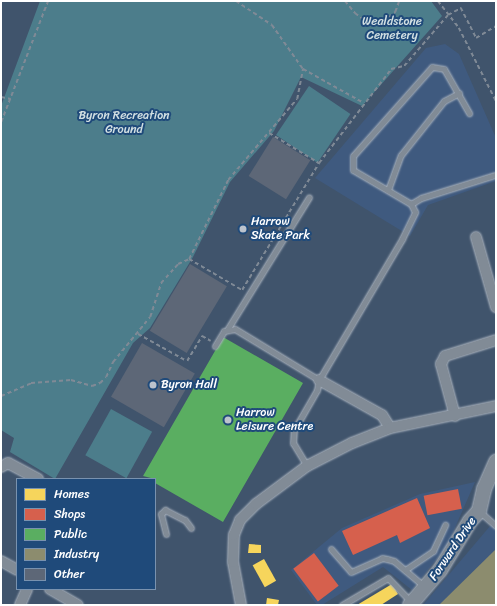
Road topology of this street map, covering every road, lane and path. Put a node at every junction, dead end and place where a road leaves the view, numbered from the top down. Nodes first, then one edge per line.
1 (48, 1) edge
2 (236, 1) edge
3 (345, 1) edge
4 (399, 1) edge
5 (438, 1) edge
6 (448, 15) junction
7 (496, 26) edge
8 (303, 69) junction
9 (459, 93) junction
10 (1, 97) edge
11 (11, 99) junction
12 (496, 101) edge
13 (364, 103) junction
14 (469, 113) dead end
15 (1, 122) edge
16 (269, 133) junction
17 (319, 163) junction
18 (495, 176) edge
19 (388, 190) junction
20 (309, 197) dead end
21 (411, 204) junction
22 (476, 237) dead end
23 (189, 259) junction
24 (496, 308) edge
25 (227, 330) junction
26 (138, 334) junction
27 (496, 340) edge
28 (215, 345) joint
29 (319, 380) junction
30 (1, 396) edge
31 (496, 406) edge
32 (455, 416) junction
33 (390, 428) junction
34 (496, 462) edge
35 (307, 466) junction
36 (1, 467) edge
37 (36, 478) edge
38 (479, 511) junction
39 (445, 525) dead end
40 (496, 526) edge
41 (191, 528) dead end
42 (166, 534) dead end
43 (331, 549) dead end
44 (1, 561) edge
45 (16, 569) edge
46 (405, 570) junction
47 (426, 588) junction
48 (27, 590) edge
49 (52, 590) edge
50 (411, 604) edge
51 (20, 605) edge
52 (78, 605) edge
53 (241, 605) edge
54 (342, 605) edge

1 - 11 path
2 - 8 path
3 - 4 path
5 - 6 path
6 - 7 path
6 - 12 path
6 - 13 path
8 - 13 path
8 - 16 path
9 - 14 lane
9 - 19 lane
9 - 19 lane
10 - 11 path
11 - 15 path
13 - 17 path
16 - 17 path
16 - 23 path
17 - 23 path
18 - 21 lane
19 - 21 lane
20 - 25 lane
21 - 29 lane
22 - 24 street
23 - 26 path
25 - 28 lane
25 - 29 lane
26 - 28 path
26 - 30 path
27 - 32 street
29 - 33 street
29 - 35 lane
31 - 32 street
32 - 33 street
33 - 35 street
34 - 38 street, Forward Drive
35 - 53 street
36 - 37 street
38 - 40 lane, Forward Drive
38 - 47 street, Forward Drive
39 - 46 lane
41 - 42 lane
43 - 46 lane
44 - 45 street
46 - 47 lane
47 - 50 street, Forward Drive
48 - 51 street
49 - 52 street
50 - 54 lane

